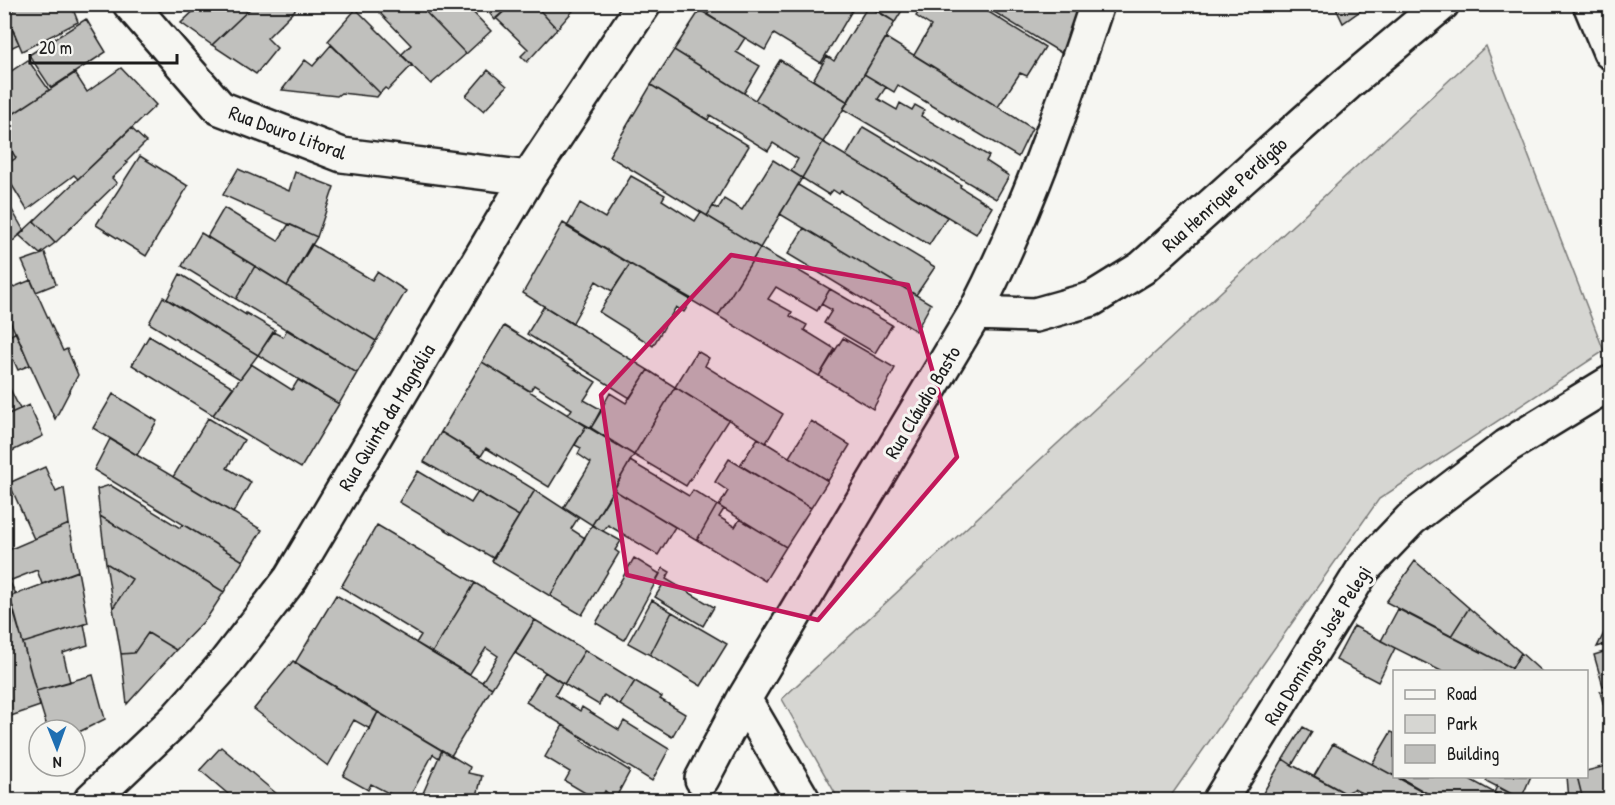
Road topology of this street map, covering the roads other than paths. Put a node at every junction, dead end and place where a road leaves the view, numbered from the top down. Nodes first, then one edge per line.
1 (130, 4) edge
2 (644, 4) edge
3 (1097, 4) edge
4 (1442, 4) edge
5 (1590, 4) edge
6 (1611, 52) edge
7 (528, 178) junction
8 (975, 313) junction
9 (1611, 383) edge
10 (744, 699) junction
11 (702, 779) dead end
12 (91, 801) edge
13 (803, 801) edge
14 (1220, 801) edge

1 - 7 street, Rua Douro Litoral
2 - 7 street, Rua Quinta da Magnólia
3 - 8 street, Rua Cláudio Basto
4 - 8 street, Rua Henrique Perdigão
5 - 6 street
7 - 12 street, Rua Quinta da Magnólia
8 - 10 street, Rua Cláudio Basto
9 - 14 street, Rua Domingos José Pelegi
10 - 11 street, Rua Cláudio Basto
10 - 13 street

